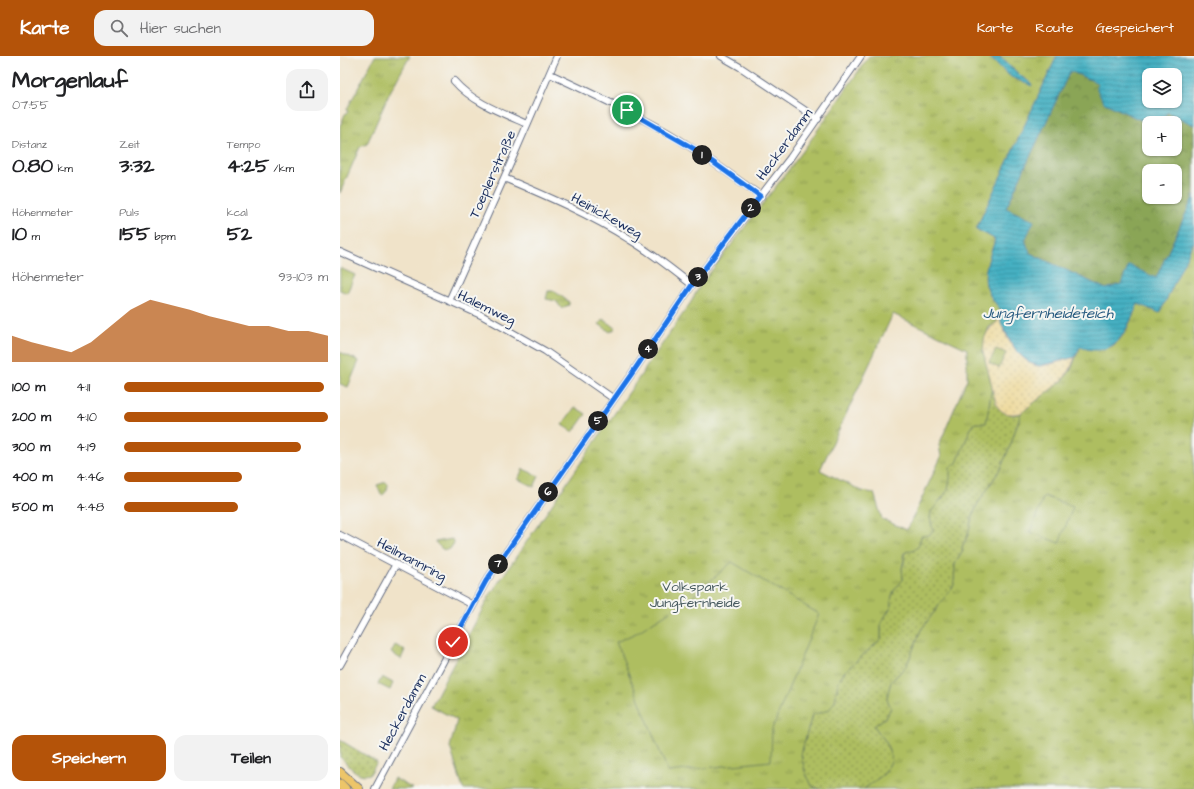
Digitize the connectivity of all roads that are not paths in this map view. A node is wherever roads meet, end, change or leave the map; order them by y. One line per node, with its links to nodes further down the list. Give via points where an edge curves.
1 (557, 56): 4 (street, Toeplerstraße)
2 (721, 56): 6 (street)
3 (861, 56): 6 (street, Heckerdamm)
4 (550, 74): 7 (street, Toeplerstraße); 9 (street, via 627,110 666,132 696,150)
5 (454, 81): 7 (street, via 471,96)
6 (818, 118): 9 (street, Heckerdamm)
7 (527, 124): 8 (street, Toeplerstraße)
8 (504, 178): 11 (street, Heinickeweg, via 565,205 629,239); 12 (street, Toeplerstraße)
9 (760, 196): 11 (street, Heckerdamm)
10 (340, 252): 12 (street, Halemweg)
11 (692, 285): 13 (street, Heckerdamm)
12 (449, 301): 13 (street, Halemweg, via 481,315 545,350)
13 (614, 399): 16 (street, Heckerdamm, via 486,581)
14 (340, 535): 15 (street, Heilmannring)
15 (396, 564): 16 (street, Heilmannring); 17 (street)
16 (473, 605): 22 (street, Heckerdamm)
17 (340, 665)
18 (340, 772): 21 (main road)
19 (340, 784): 20 (highway)
20 (345, 789)
21 (359, 789)
22 (375, 789)

